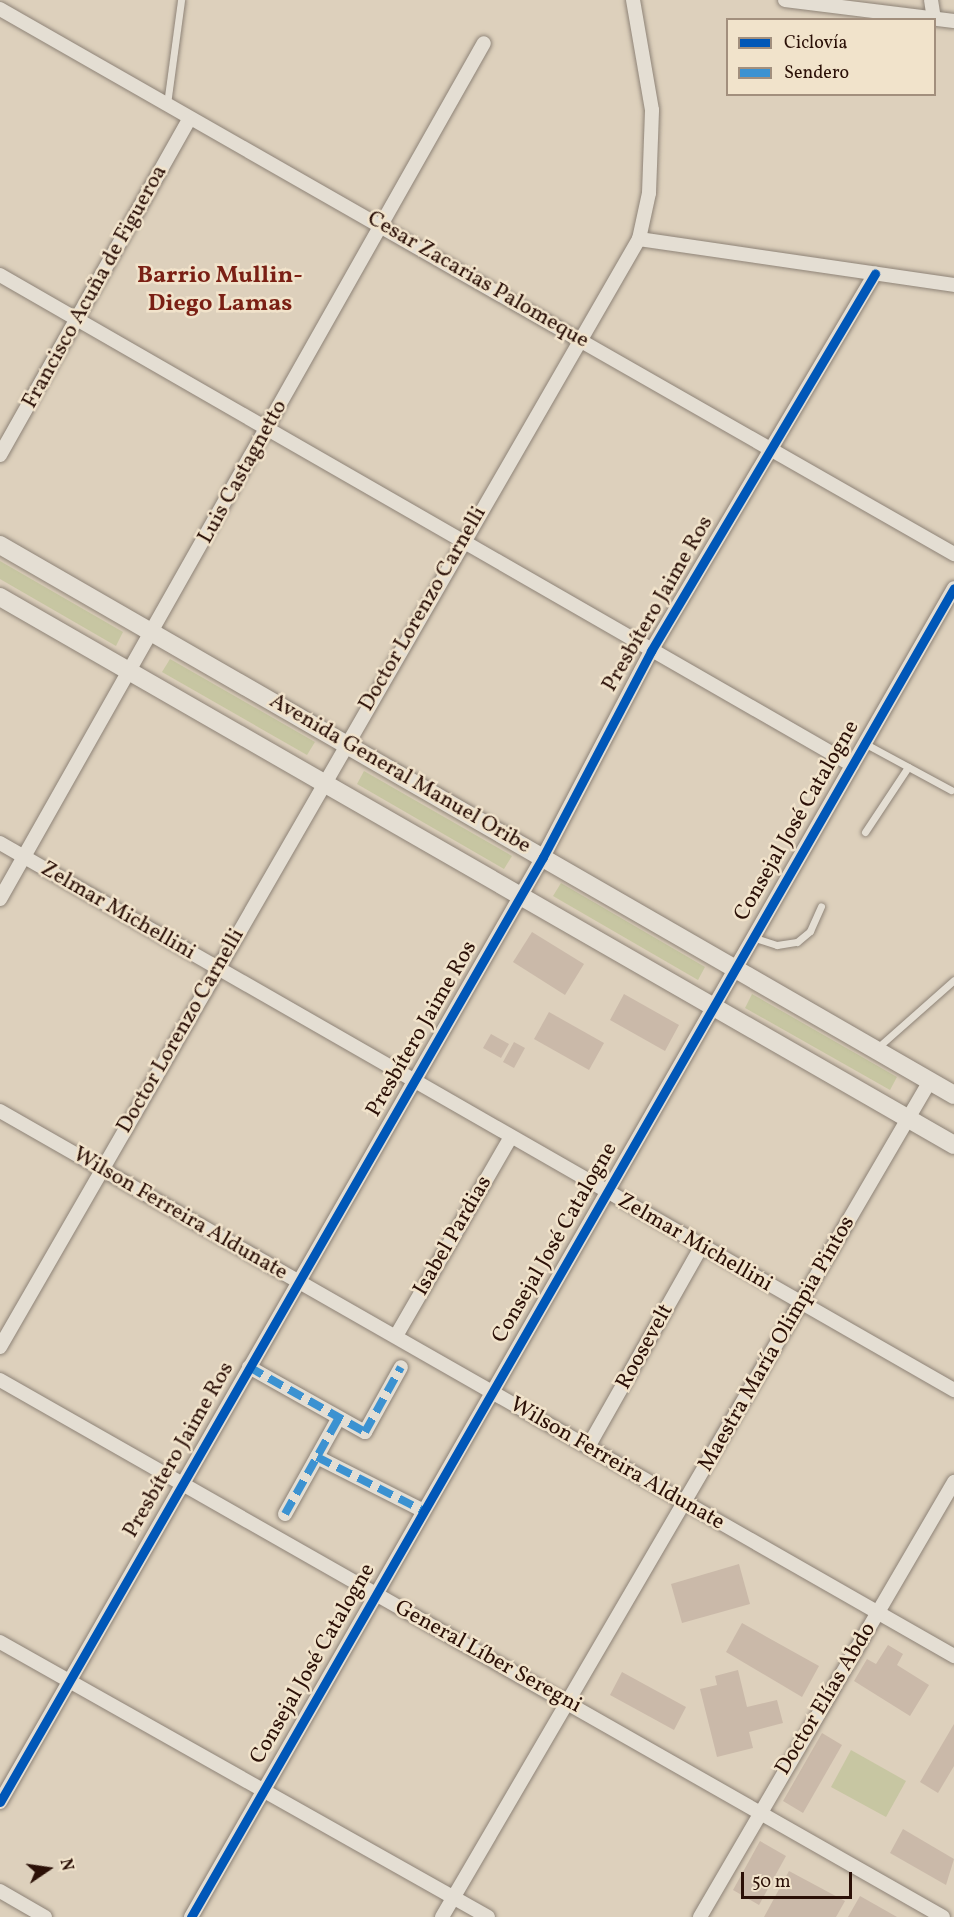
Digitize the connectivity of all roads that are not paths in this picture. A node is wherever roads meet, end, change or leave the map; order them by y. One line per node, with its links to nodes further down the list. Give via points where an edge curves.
1 (6, 0): 6 (street)
2 (181, 0): 11 (lane)
3 (633, 0): 14 (street, Doctor Lorenzo Carnelli, via 652,110 649,192)
4 (785, 0): 7 (street)
5 (931, 0): 7 (street)
6 (0, 9): 11 (street, Cesar Zacarias Palomeque)
7 (934, 18)
8 (936, 18): 9 (street)
9 (954, 21)
10 (484, 43): 13 (street, Luis Castagnetto)
11 (167, 106): 12 (street, Cesar Zacarias Palomeque)
12 (189, 119): 13 (street, Cesar Zacarias Palomeque); 18 (street, Francisco Acuña de Figueroa)
13 (383, 225): 19 (street, Cesar Zacarias Palomeque); 20 (street, Luis Castagnetto)
14 (639, 239): 15 (street); 19 (street, Doctor Lorenzo Carnelli)
15 (875, 274): 17 (street); 21 (street, Presbítero Jaime Ros)
16 (0, 275): 18 (street)
17 (954, 285)
18 (77, 319): 20 (street); 22 (street, Francisco Acuña de Figueroa)
19 (581, 338): 21 (street, Cesar Zacarias Palomeque); 23 (street, Doctor Lorenzo Carnelli)
20 (268, 428): 23 (street); 28 (street, Luis Castagnetto)
21 (772, 448): 25 (street, Cesar Zacarias Palomeque); 29 (street, Presbítero Jaime Ros)
22 (0, 455)
23 (462, 540): 29 (street); 31 (street, Doctor Lorenzo Carnelli)
24 (0, 546): 28 (main road, Avenida General Manuel Oribe)
25 (954, 554)
26 (954, 588): 32 (street, Consejal José Catalogne)
27 (0, 597): 30 (main road, Avenida General Manuel Oribe)
28 (153, 632): 30 (street, Luis Castagnetto); 31 (main road, Avenida General Manuel Oribe)
29 (651, 651): 33 (street); 40 (street, Presbítero Jaime Ros)
30 (130, 672): 35 (main road, Avenida General Manuel Oribe); 39 (street, Luis Castagnetto)
31 (345, 742): 35 (street, Doctor Lorenzo Carnelli); 40 (main road, Avenida General Manuel Oribe)
32 (864, 743): 33 (street, Consejal José Catalogne); 34 (lane)
33 (852, 765): 44 (street, Consejal José Catalogne)
34 (908, 767): 36 (lane); 37 (lane)
35 (324, 783): 41 (main road, Avenida General Manuel Oribe); 46 (street, Doctor Lorenzo Carnelli)
36 (951, 790)
37 (865, 832)
38 (0, 843): 39 (street, Zelmar Michellini)
39 (24, 857): 42 (street, Luis Castagnetto); 46 (street, Zelmar Michellini)
40 (543, 857): 41 (street, Presbítero Jaime Ros); 45 (main road, Avenida General Manuel Oribe)
41 (520, 897): 48 (main road, Avenida General Manuel Oribe); 50 (street, Presbítero Jaime Ros)
42 (0, 899)
43 (821, 906): 44 (lane, via 810,931 796,942 777,945)
44 (752, 937): 45 (street, Consejal José Catalogne)
45 (735, 966): 48 (street, Consejal José Catalogne); 49 (main road, Avenida General Manuel Oribe)
46 (217, 968): 50 (street, Zelmar Michellini); 57 (street, Doctor Lorenzo Carnelli)
47 (954, 980): 49 (lane)
48 (713, 1007): 54 (main road, Avenida General Manuel Oribe); 58 (street, Consejal José Catalogne)
49 (876, 1049): 51 (main road, Avenida General Manuel Oribe)
50 (417, 1081): 55 (street, Zelmar Michellini); 60 (street, Presbítero Jaime Ros)
51 (930, 1081): 52 (main road, Avenida General Manuel Oribe); 54 (street, Maestra María Olimpia Pintos)
52 (954, 1095)
53 (0, 1111): 57 (street, Wilson Ferreira Aldunate)
54 (908, 1118): 56 (main road, Avenida General Manuel Oribe); 61 (street, Maestra María Olimpia Pintos)
55 (511, 1137): 58 (street, Zelmar Michellini); 62 (street, Isabel Pardias)
56 (954, 1145)
57 (102, 1167): 60 (street, Wilson Ferreira Aldunate); 63 (street, Doctor Lorenzo Carnelli)
58 (608, 1192): 59 (street, Zelmar Michellini); 68 (street, Consejal José Catalogne)
59 (701, 1247): 61 (street, Zelmar Michellini); 70 (street, Roosevelt)
60 (297, 1281): 62 (street, Wilson Ferreira Aldunate); 64 (street, Presbítero Jaime Ros)
61 (801, 1303): 67 (street, Zelmar Michellini); 74 (street, Maestra María Olimpia Pintos)
62 (396, 1336): 68 (street, Wilson Ferreira Aldunate)
63 (0, 1347)
64 (249, 1367): 69 (street); 73 (street, Presbítero Jaime Ros)
65 (401, 1367): 69 (street, via 365,1432)
66 (0, 1380): 73 (street, General Líber Seregni)
67 (954, 1390)
68 (492, 1392): 70 (street, Wilson Ferreira Aldunate); 75 (street, Consejal José Catalogne)
69 (338, 1419): 71 (street)
70 (588, 1447): 74 (street, Wilson Ferreira Aldunate)
71 (316, 1457): 75 (street); 76 (street)
72 (954, 1482): 78 (street, Doctor Elías Abdo)
73 (183, 1484): 77 (street, General Líber Seregni); 81 (street, Presbítero Jaime Ros)
74 (686, 1503): 78 (street, Wilson Ferreira Aldunate); 82 (street, Maestra María Olimpia Pintos)
75 (422, 1510): 77 (street, Consejal José Catalogne)
76 (285, 1514)
77 (376, 1594): 82 (street, General Líber Seregni); 83 (street, Consejal José Catalogne)
78 (878, 1613): 80 (street, Wilson Ferreira Aldunate); 85 (street, Doctor Elías Abdo)
79 (0, 1641): 81 (street)
80 (954, 1656)
81 (69, 1681): 83 (street); 84 (street, Presbítero Jaime Ros)
82 (570, 1702): 85 (street, General Líber Seregni); 87 (street, Maestra María Olimpia Pintos)
83 (263, 1791): 87 (street); 89 (street, Consejal José Catalogne)
84 (0, 1802)
85 (758, 1811): 92 (street, Doctor Elías Abdo); 93 (street, General Líber Seregni)
86 (0, 1891): 88 (street)
87 (453, 1897): 90 (street, Maestra María Olimpia Pintos); 91 (street)
88 (45, 1917)
89 (191, 1917)
90 (442, 1917)
91 (488, 1917)
92 (700, 1917)
93 (943, 1917)

